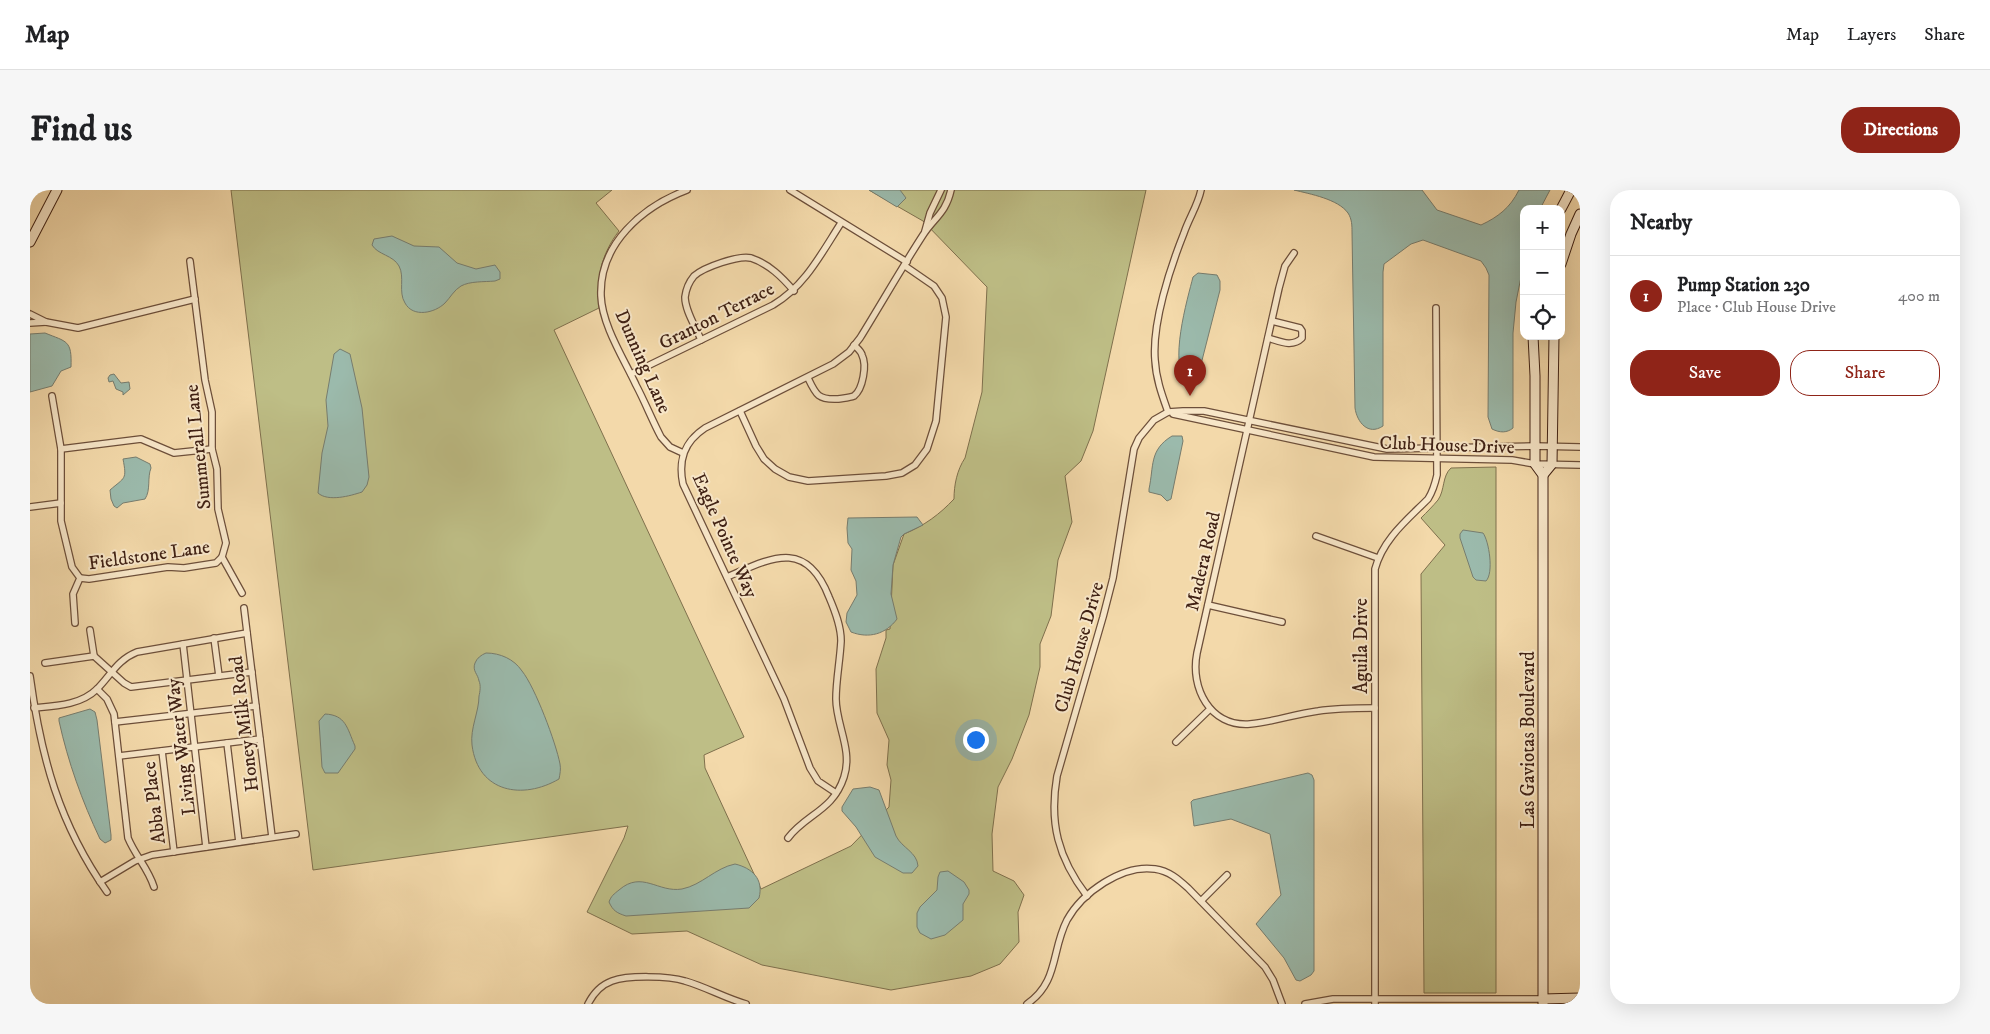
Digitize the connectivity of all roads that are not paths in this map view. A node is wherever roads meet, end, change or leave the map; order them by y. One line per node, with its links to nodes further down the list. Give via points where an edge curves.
1 (57, 190): 12 (street)
2 (687, 190): 29 (street, Dunning Lane, via 664,200 636,220 620,237 606,263 602,305)
3 (790, 190): 10 (street)
4 (941, 190): 11 (street, Eagle Pointe Way)
5 (951, 190): 11 (street, Eagle Pointe Way, via 940,216)
6 (1202, 190): 33 (street, via 1177,251 1158,322 1155,359)
7 (1572, 190): 8 (street)
8 (1563, 205)
9 (1580, 214): 13 (street)
10 (841, 223): 16 (street); 17 (street, Granton Terrace)
11 (924, 233): 16 (street, Eagle Pointe Way)
12 (30, 242)
13 (1565, 252)
14 (1294, 254): 21 (street, Madera Road, via 1284,269)
15 (190, 262): 18 (street, Summerall Lane)
16 (906, 264): 28 (street, Eagle Pointe Way); 32 (street, via 934,286 942,298 946,317 936,421 927,449 915,465 902,473 886,476 814,481 789,477 764,458)
17 (794, 291): 25 (street, Granton Terrace); 25 (street, via 775,272 748,258 736,258 700,272 688,285 685,299)
18 (194, 299): 22 (street, via 78,328); 39 (street, Summerall Lane, via 212,412)
19 (1436, 308): 40 (street, Aguila Drive)
20 (30, 314): 22 (street)
21 (1272, 321): 24 (street, Madera Road); 24 (street, via 1300,328 1302,338 1289,344)
22 (46, 322): 23 (street)
23 (30, 323)
24 (1268, 338): 34 (street, Madera Road)
25 (701, 340): 29 (street, Granton Terrace)
26 (1533, 340): 36 (street)
27 (1554, 340): 37 (street)
28 (854, 346): 30 (street, Eagle Pointe Way, via 838,361); 30 (street, via 863,358 862,385 854,396 820,397)
29 (631, 374): 42 (street, Dunning Lane, via 661,437 670,447)
30 (808, 378): 32 (street, Eagle Pointe Way)
31 (52, 396): 41 (street)
32 (740, 411): 42 (street, Eagle Pointe Way, via 698,432)
33 (1168, 412): 34 (street, Club House Drive, via 1204,410); 35 (street, Club House Drive); 96 (street, Club House Drive, via 1154,420 1134,449 1103,617 1054,794 1053,812 1060,848)
34 (1249, 421): 35 (street, Madera Road); 40 (street, Club House Drive, via 1387,449)
35 (1246, 431): 43 (street, Club House Drive, via 1374,457); 56 (street, Madera Road)
36 (1535, 446): 37 (street, Club House Drive); 40 (street, Club House Drive); 44 (street)
37 (1553, 446): 38 (street, Club House Drive); 45 (street)
38 (1580, 447)
39 (212, 449): 41 (street, via 174,453 141,439); 51 (street, Summerall Lane, via 218,469 218,509 226,539)
40 (1436, 449): 43 (street, Aguila Drive)
41 (61, 450): 48 (street)
42 (683, 453): 54 (street, Eagle Pointe Way, via 683,484)
43 (1436, 459): 44 (street, Club House Drive, via 1512,460); 52 (street, Aguila Drive, via 1433,492 1385,544)
44 (1535, 464): 45 (street, Club House Drive); 47 (street)
45 (1552, 464): 46 (street, Club House Drive); 47 (street)
46 (1580, 465)
47 (1543, 475): 99 (street, Las Gaviotas Boulevard)
48 (60, 504): 49 (street); 53 (street, via 72,567)
49 (30, 508)
50 (1316, 536): 52 (street)
51 (222, 557): 53 (street, Fieldstone Lane, via 216,563); 55 (street)
52 (1378, 558): 75 (street, Aguila Drive, via 1375,569)
53 (80, 578): 59 (street, via 74,594)
54 (727, 578): 84 (street, Eagle Pointe Way, via 784,699 810,768 818,781); 84 (street, via 768,559 784,558 806,564 825,585 838,620 841,640 836,700 847,754 844,776)
55 (242, 593)
56 (1208, 605): 58 (street); 74 (street, Madera Road, via 1195,669 1197,687)
57 (244, 608): 61 (street, Honey Milk Road)
58 (1282, 622)
59 (74, 623)
60 (90, 630): 64 (street)
61 (247, 633): 62 (street); 67 (street, Honey Milk Road)
62 (214, 638): 63 (street); 69 (street)
63 (182, 644): 66 (street, via 130,655); 70 (street, Living Water Way)
64 (94, 656): 65 (street); 66 (street)
65 (45, 663)
66 (112, 671): 70 (street, via 131,687); 71 (street)
67 (252, 672): 69 (street); 72 (street, Honey Milk Road)
68 (30, 676): 73 (street)
69 (219, 676): 70 (street)
70 (187, 681): 76 (street, Living Water Way)
71 (97, 689): 73 (street, via 83,699); 77 (street, via 110,704)
72 (256, 706): 76 (street); 78 (street, Honey Milk Road)
73 (34, 708): 93 (street, via 43,754 59,802 78,845)
74 (1210, 708): 75 (street, Madera Road, via 1222,718 1250,724 1318,711); 79 (street)
75 (1375, 708): 100 (street, Aguila Drive)
76 (191, 713): 77 (street); 81 (street, Living Water Way)
77 (115, 722): 83 (street)
78 (260, 739): 80 (street); 86 (street, Honey Milk Road)
79 (1176, 742)
80 (227, 743): 81 (street); 88 (street)
81 (195, 747): 82 (street); 89 (street, Living Water Way)
82 (162, 750): 83 (street); 90 (street, Abba Place)
83 (118, 756): 91 (street, via 127,832)
84 (836, 793): 87 (street, via 828,804)
85 (296, 834): 86 (street)
86 (272, 837): 88 (street)
87 (788, 838)
88 (239, 842): 89 (street)
89 (206, 847): 90 (street)
90 (174, 852): 91 (street)
91 (139, 859): 93 (street); 94 (street, via 149,872)
92 (1227, 875): 97 (street)
93 (100, 882): 95 (street)
94 (154, 887)
95 (107, 892)
96 (1088, 896): 97 (street, via 1120,875 1143,868 1168,873 1179,879); 104 (street, via 1062,930 1045,987)
97 (1201, 901): 105 (street, via 1265,968)
98 (1580, 998): 99 (street)
99 (1543, 1001): 100 (street)
100 (1375, 1002): 106 (street, via 1333,999)
101 (737, 1003): 102 (street, via 669,977 612,981 600,987); 103 (street)
102 (588, 1004)
103 (746, 1004)
104 (1027, 1004)
105 (1282, 1004)
106 (1305, 1004)

